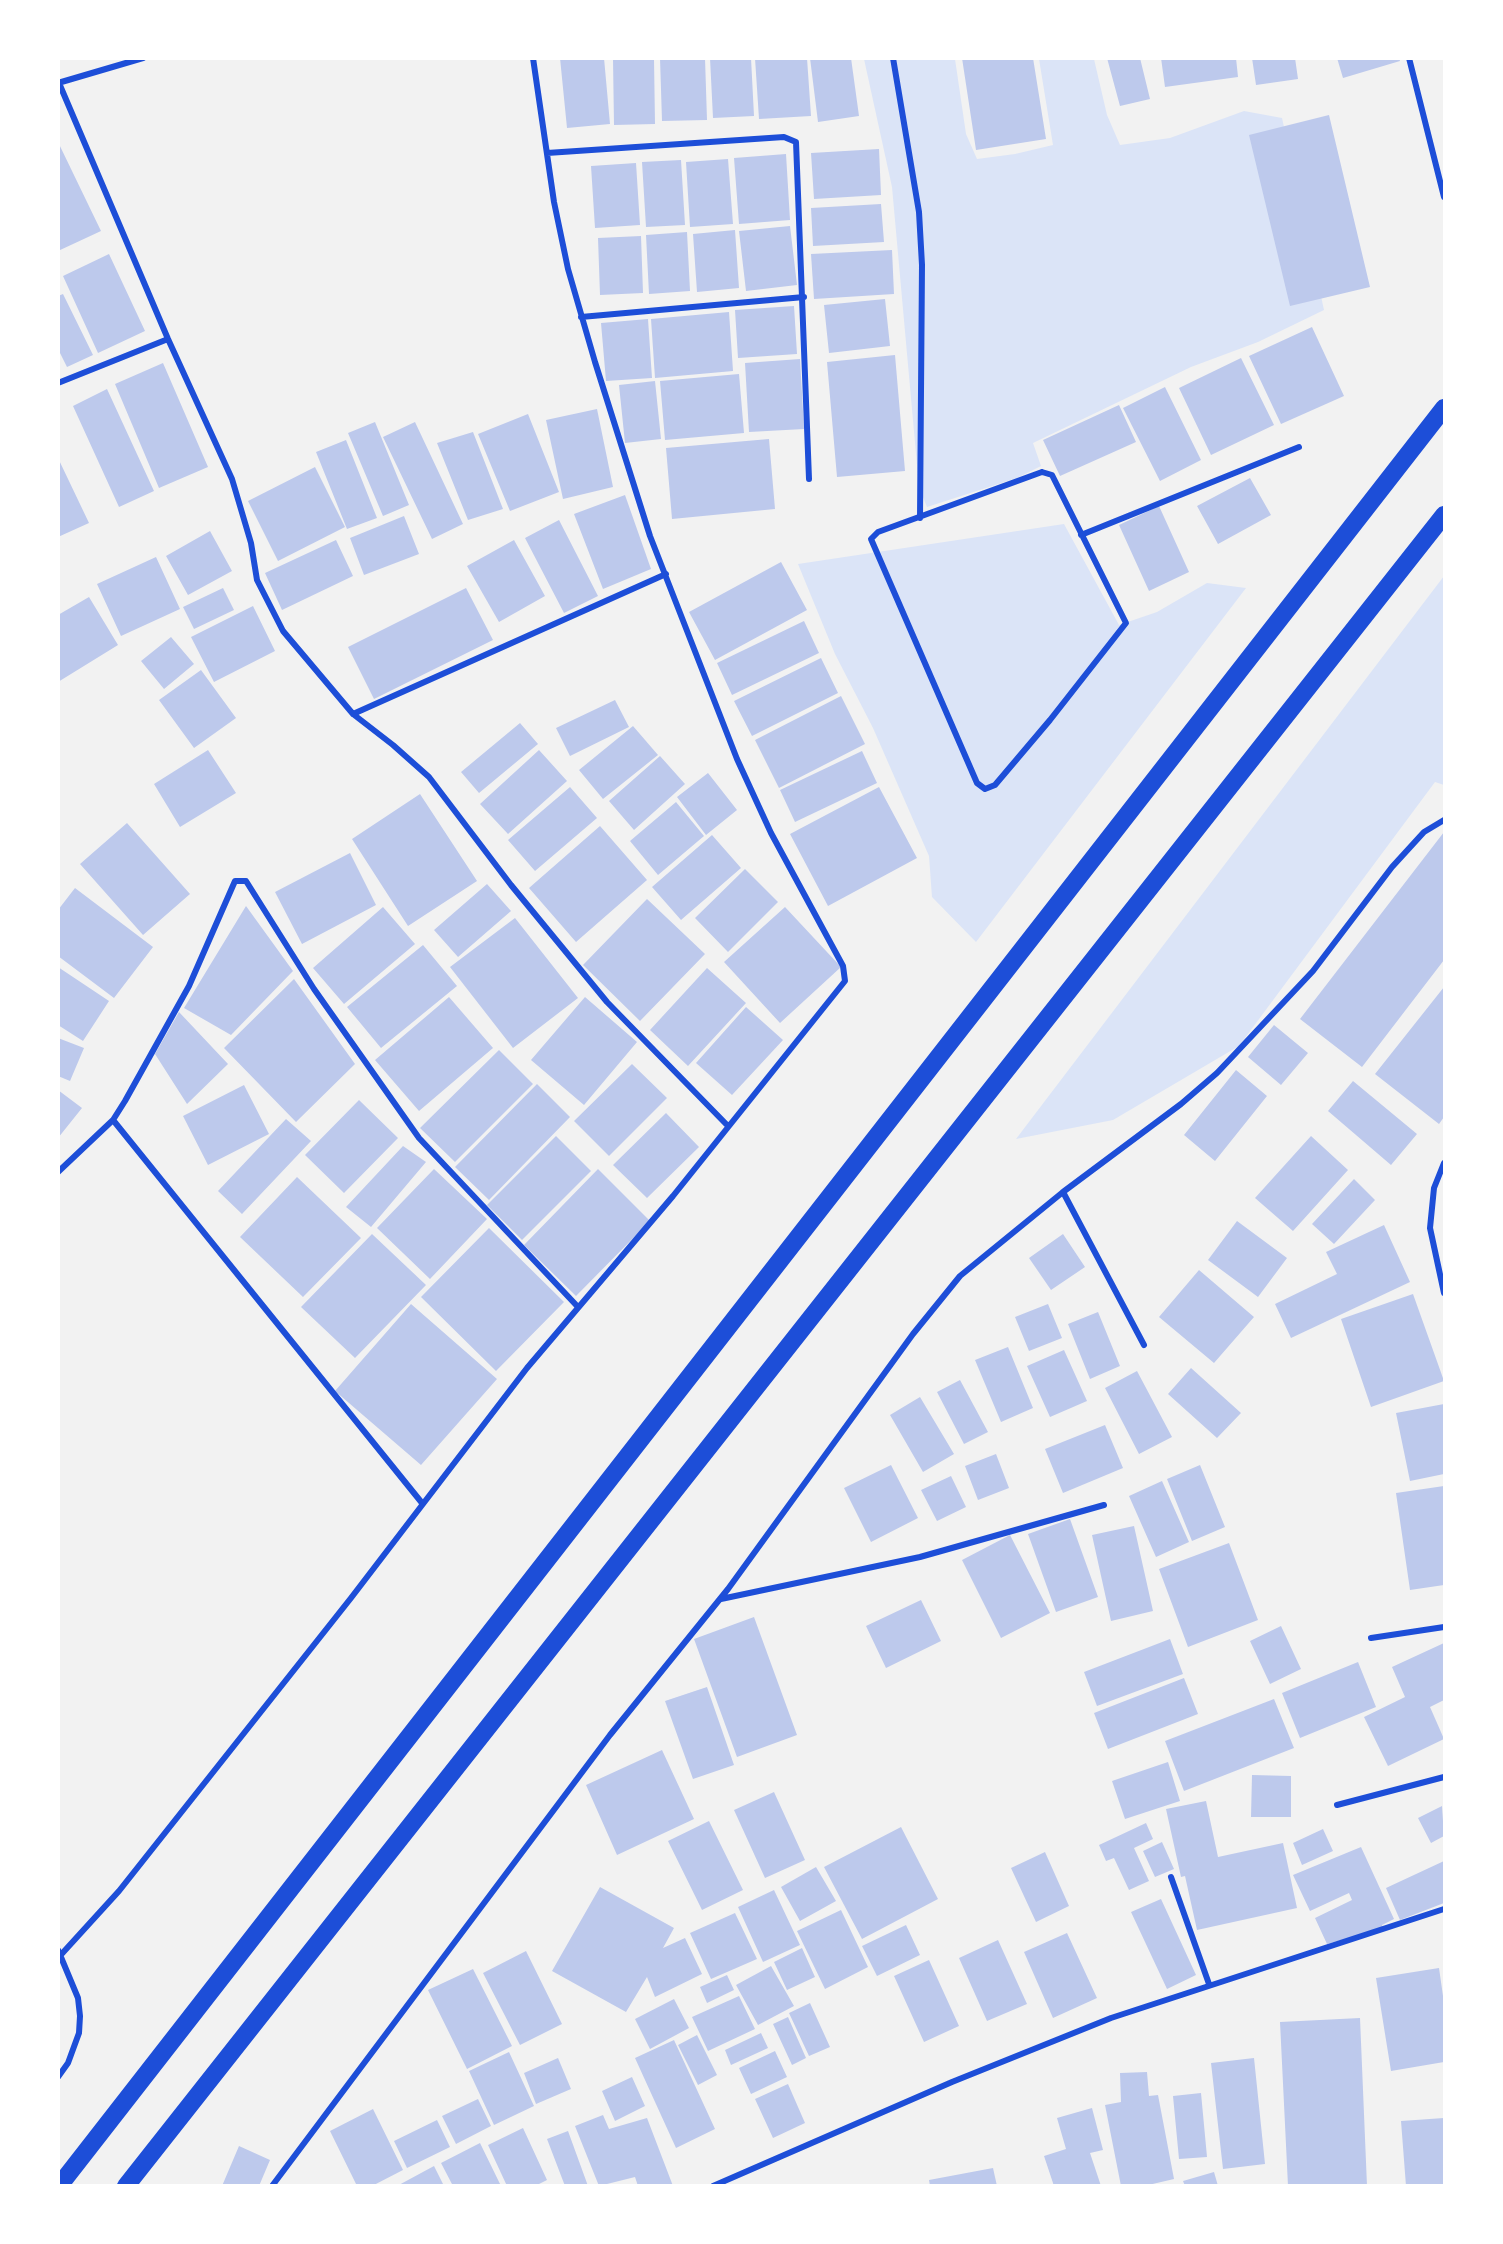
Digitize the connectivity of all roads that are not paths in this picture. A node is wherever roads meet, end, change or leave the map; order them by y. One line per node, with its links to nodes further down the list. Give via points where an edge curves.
1 (143, 58): 5 (street)
2 (533, 58): 6 (street)
3 (893, 58): 16 (street, via 919,212)
4 (1409, 58): 7 (street)
5 (59, 83): 10 (street)
6 (547, 153): 8 (street, via 790,137 798,149); 9 (street, via 556,213)
7 (1444, 197)
8 (804, 297): 9 (street); 14 (street)
9 (581, 317): 18 (street, via 650,536)
10 (168, 339): 11 (street); 19 (street, via 232,478 252,543 261,591 283,631)
11 (58, 383)
12 (1444, 408): 41 (highway)
13 (1299, 447): 17 (street)
14 (810, 479)
15 (1444, 515): 42 (highway)
16 (920, 518): 17 (street, via 1045,472 1052,476); 17 (street, via 878,532 871,539 976,783 985,789 1009,769 1124,627 1125,619)
17 (1082, 535)
18 (666, 574): 19 (street); 22 (street, via 771,833 843,966 843,987)
19 (353, 714): 22 (street, via 429,777 607,1002)
20 (1444, 820): 25 (street, via 1424,832 1392,867 1313,971 1217,1073)
21 (113, 1120): 24 (street); 27 (street, via 189,986 231,889 240,880 249,884 321,999 419,1138); 29 (street)
22 (728, 1126): 27 (street)
23 (1444, 1163): 26 (street, via 1434,1188 1430,1228)
24 (58, 1172)
25 (1063, 1192): 28 (street); 31 (street, via 960,1276 913,1334)
26 (1444, 1293)
27 (578, 1307): 29 (street)
28 (1144, 1345)
29 (422, 1503): 38 (street, via 119,1891)
30 (1104, 1505): 31 (street, via 920,1557)
31 (720, 1599): 43 (street, via 610,1735)
32 (1444, 1627): 33 (street)
33 (1371, 1638)
34 (1444, 1777): 35 (street)
35 (1337, 1805)
36 (1171, 1877): 39 (street)
37 (1444, 1909): 39 (street)
38 (60, 1954): 40 (street, via 78,1998 80,2016 79,2033)
39 (1209, 1984): 44 (street, via 1111,2018 952,2082)
40 (58, 2077)
41 (59, 2186)
42 (126, 2186)
43 (272, 2186)
44 (713, 2186)

